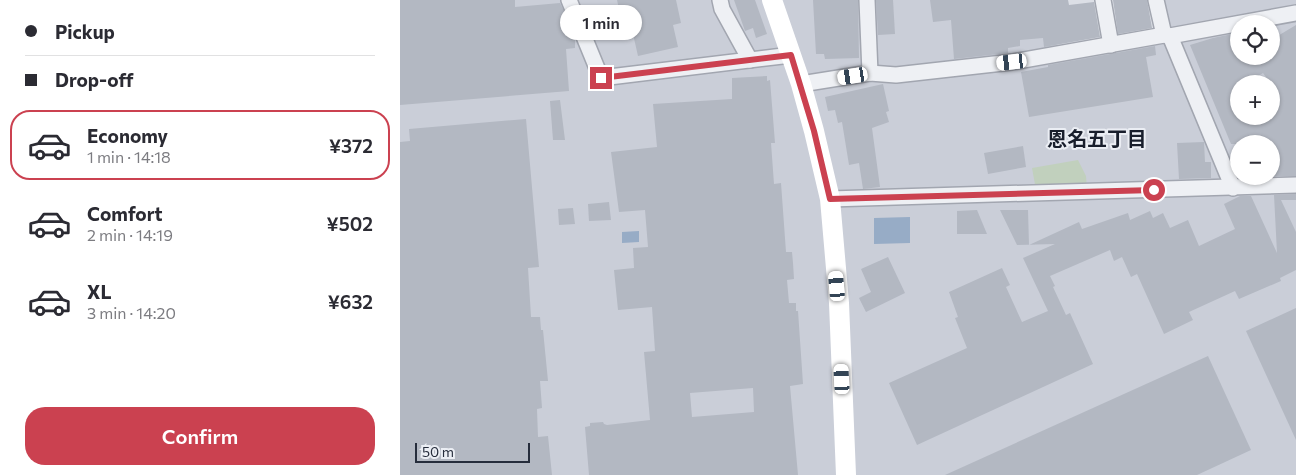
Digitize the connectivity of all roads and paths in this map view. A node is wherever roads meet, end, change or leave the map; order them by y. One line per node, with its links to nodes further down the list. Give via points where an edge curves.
1 (569, 0): 11 (street, via 601,78)
2 (720, 0): 11 (street)
3 (772, 0): 10 (street)
4 (867, 0): 12 (street)
5 (1103, 0): 9 (street)
6 (1156, 0): 8 (street)
7 (1296, 13): 8 (street)
8 (1167, 36): 9 (street); 15 (street)
9 (1111, 45): 12 (street, via 1002,63 896,75)
10 (791, 55): 11 (street); 13 (street)
11 (750, 60)
12 (870, 73): 13 (street)
13 (801, 84): 16 (street)
14 (1296, 185): 15 (street)
15 (1233, 188): 16 (street)
16 (830, 199): 17 (street, via 839,303)
17 (846, 475)

